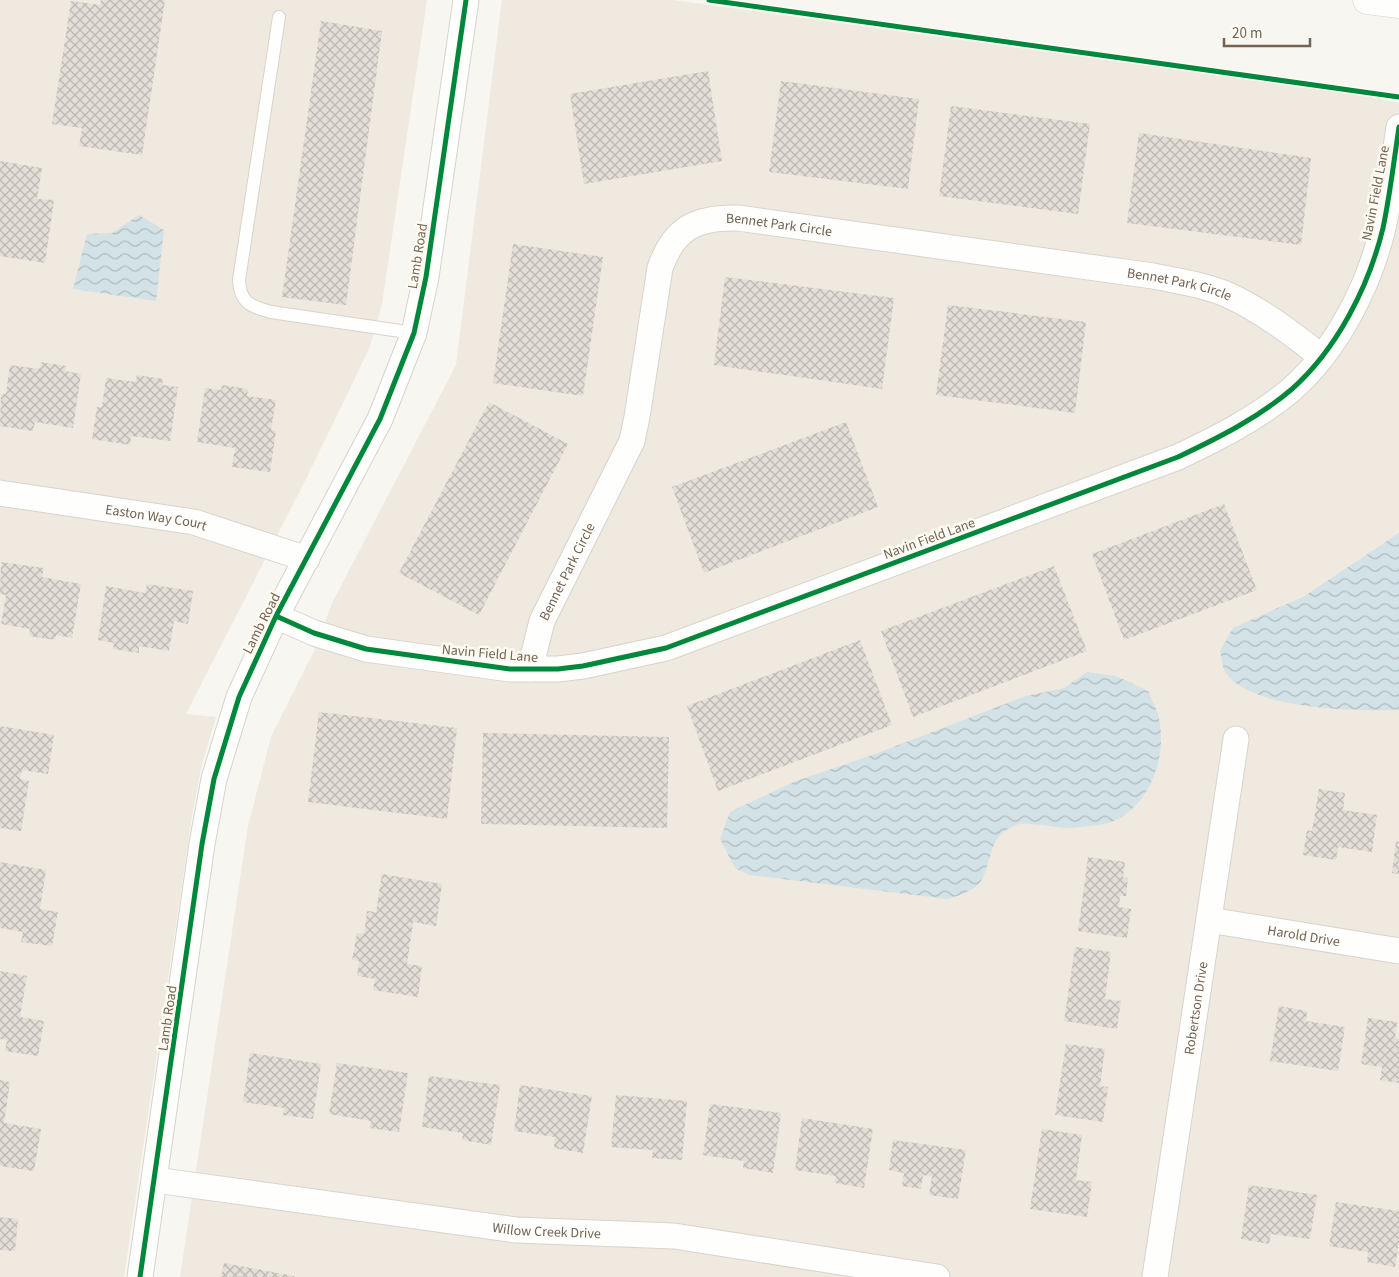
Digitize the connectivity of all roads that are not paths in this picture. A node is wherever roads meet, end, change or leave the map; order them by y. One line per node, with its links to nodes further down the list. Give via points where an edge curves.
1 (466, 0): 4 (street, Lamb Road, via 426,276)
2 (279, 17): 4 (lane, via 239,280 240,293 255,308 271,312)
3 (1399, 127): 5 (street, Navin Field Lane, via 1383,228 1374,256 1348,315)
4 (414, 333): 7 (street, Lamb Road, via 380,419)
5 (1322, 357): 9 (street, Navin Field Lane, via 1291,390 1266,409 1178,457 666,648 590,665); 9 (street, Bennet Park Circle, via 1260,311 1226,294 1190,283 738,218 701,221 674,238 664,254 632,441 542,621)
6 (0, 493): 7 (street, Easton Way Court, via 194,522)
7 (307, 559): 8 (street, Lamb Road)
8 (276, 616): 9 (street, Navin Field Lane, via 314,633 366,649 510,669); 13 (street, Lamb Road, via 239,697 214,779)
9 (530, 668)
10 (1236, 739): 11 (street, Robertson Drive)
11 (1209, 920): 12 (street, Harold Drive); 16 (street, Robertson Drive)
12 (1399, 951)
13 (155, 1180): 14 (street, Lamb Road); 15 (street, Willow Creek Drive, via 523,1231 674,1236)
14 (140, 1277)
15 (937, 1277)
16 (1155, 1277)

